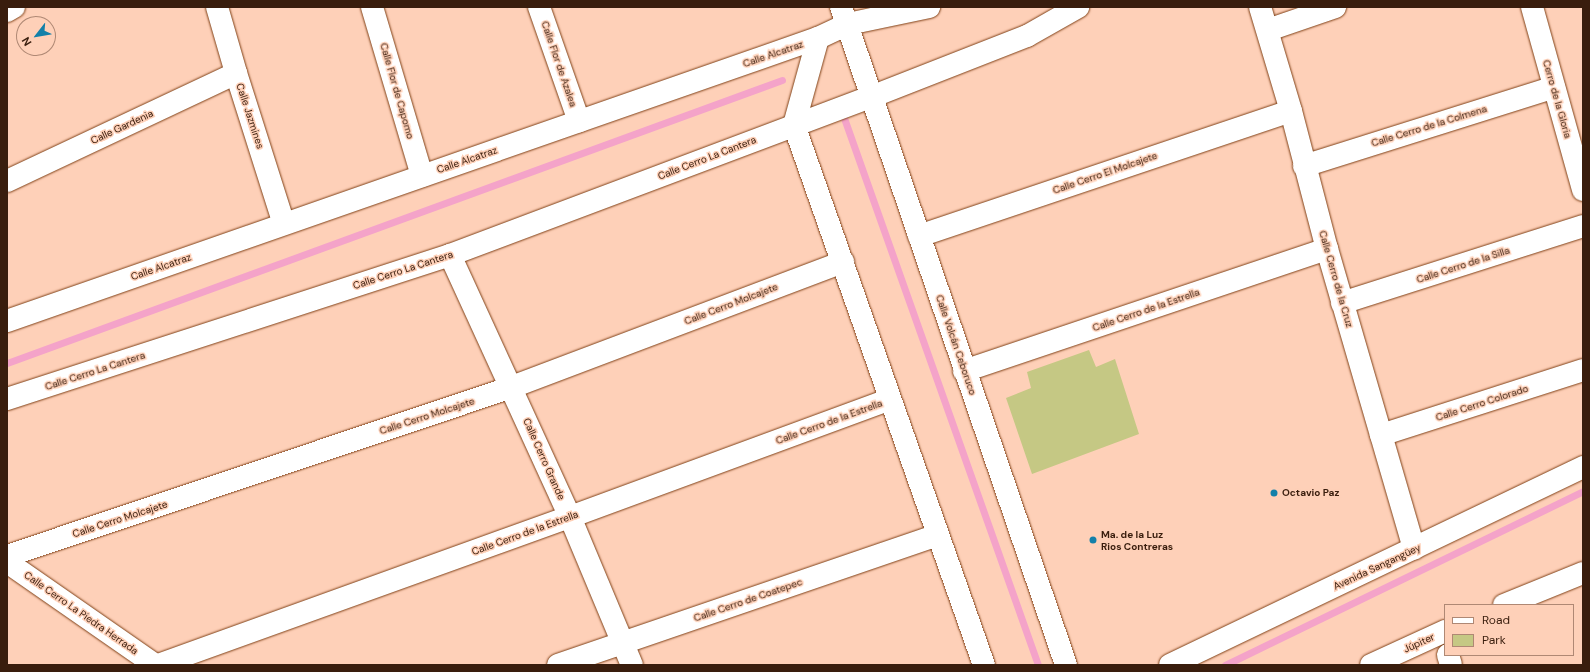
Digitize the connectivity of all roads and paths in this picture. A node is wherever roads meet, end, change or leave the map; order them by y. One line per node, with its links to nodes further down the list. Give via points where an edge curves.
1 (14, 7): 10 (street)
2 (218, 7): 14 (street, Calle Jazmines)
3 (372, 7): 21 (street, Calle Flor de Capomo)
4 (539, 7): 18 (street, Calle Flor de Azalea)
5 (928, 7): 11 (street, Calle Alcatraz)
6 (1078, 7): 16 (street, via 1027,36)
7 (1260, 7): 12 (street, Calle Cerro de la Cruz)
8 (1335, 7): 12 (street)
9 (1532, 7): 15 (street, Cerro de la Gloria)
10 (7, 11)
11 (844, 16): 13 (street, Calle Alcatraz); 16 (street, Calle Volcán Ceboruco)
12 (1268, 30): 17 (street, Calle Cerro de la Cruz)
13 (818, 38): 18 (street, Calle Alcatraz); 19 (street)
14 (236, 73): 22 (street, Calle Gardenia); 24 (street, Calle Jazmines)
15 (1554, 87): 20 (street, Calle Cerro de la Colmena); 23 (street, Cerro de la Gloria)
16 (871, 97): 19 (street, Calle Cerro La Cantera); 26 (street, Calle Volcán Ceboruco)
17 (1291, 111): 20 (street, Calle Cerro de la Cruz); 26 (street, Calle Cerro El Molcajete)
18 (579, 122): 21 (street, Calle Alcatraz)
19 (794, 125): 28 (street, Calle Cerro La Cantera); 29 (street)
20 (1304, 166): 27 (street, Calle Cerro de la Cruz)
21 (422, 176): 24 (street, Calle Alcatraz)
22 (7, 181)
23 (1583, 190)
24 (284, 224): 31 (street, Calle Alcatraz)
25 (1583, 226): 30 (street, Calle Cerro de la Silla)
26 (919, 236): 33 (street, Calle Volcán Ceboruco)
27 (1327, 249): 30 (street, Calle Cerro de la Cruz); 33 (street, Calle Cerro de la Estrella)
28 (450, 255): 34 (street, Calle Cerro Grande); 36 (street, Calle Cerro La Cantera)
29 (843, 262): 34 (street, Calle Cerro Molcajete); 35 (street)
30 (1342, 303): 37 (street, Calle Cerro de la Cruz)
31 (7, 321)
32 (1583, 370): 37 (street, Calle Cerro Colorado)
33 (964, 371): 52 (street, Calle Volcán Ceboruco)
34 (512, 388): 39 (street, Calle Cerro Grande); 42 (street, Calle Cerro Molcajete)
35 (890, 399): 39 (street, Calle Cerro de la Estrella); 40 (street)
36 (7, 400)
37 (1381, 435): 41 (street, Calle Cerro de la Cruz)
38 (1583, 467): 41 (street, Avenida Sangangüey)
39 (570, 517): 47 (street, Calle Cerro Grande); 49 (street, Calle Cerro de la Estrella)
40 (937, 535): 47 (street, Calle Cerro de Coatepec); 48 (street)
41 (1414, 549): 53 (street, Avenida Sangangüey)
42 (7, 556)
43 (7, 562): 49 (street, Calle Cerro La Piedra Herrada)
44 (1578, 574): 45 (street)
45 (1506, 604)
46 (1443, 637): 54 (street, Júpiter)
47 (622, 643): 50 (street, Calle Cerro de Coatepec); 51 (street, Calle Cerro Grande)
48 (980, 664)
49 (157, 665)
50 (558, 665)
51 (632, 665)
52 (1066, 665)
53 (1170, 665)
54 (1371, 665)

